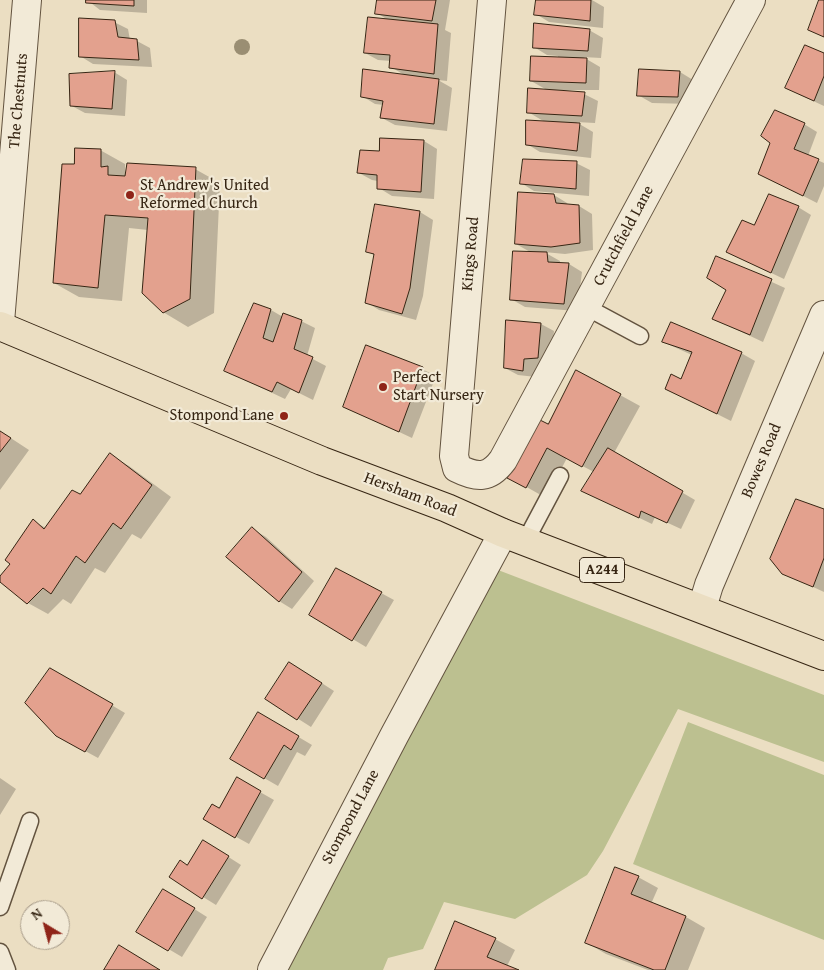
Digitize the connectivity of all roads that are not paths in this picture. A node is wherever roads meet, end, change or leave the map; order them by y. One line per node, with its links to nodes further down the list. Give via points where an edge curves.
1 (27, 0): 6 (street, The Chestnuts)
2 (492, 0): 9 (street, Kings Road, via 454,456 457,468 466,472 488,475)
3 (751, 0): 4 (street, Crutchfield Lane)
4 (586, 307): 8 (lane); 9 (street, Crutchfield Lane)
5 (824, 315): 12 (street, Bowes Road)
6 (0, 322)
7 (0, 326): 11 (main road, Hersham Road / A244, via 322,461)
8 (640, 336)
9 (495, 471)
10 (560, 476): 11 (lane)
11 (514, 537): 12 (main road, Hersham Road / A244); 18 (street, Stompond Lane, via 394,736)
12 (702, 608): 13 (main road, Hersham Road / A244)
13 (824, 656)
14 (30, 821): 15 (lane)
15 (0, 907)
16 (0, 952): 17 (lane)
17 (7, 970)
18 (272, 970)

